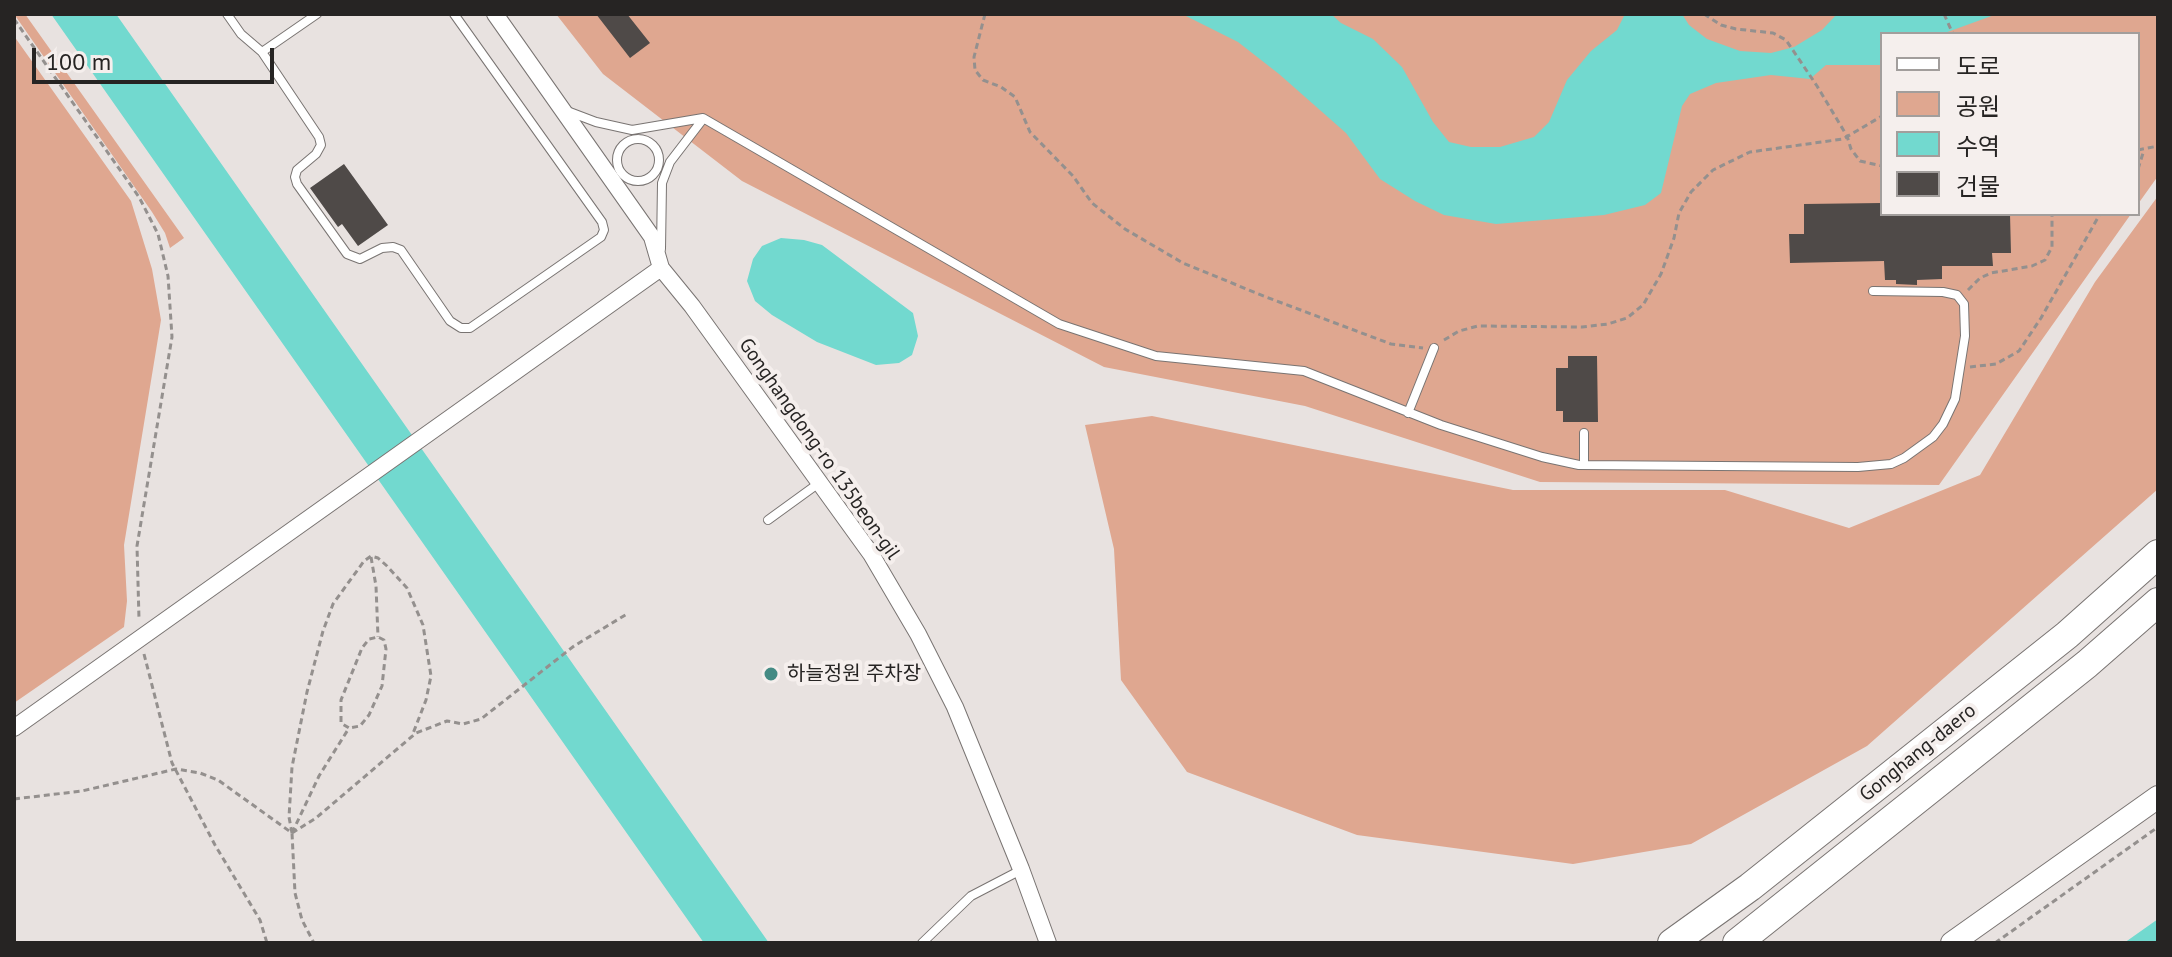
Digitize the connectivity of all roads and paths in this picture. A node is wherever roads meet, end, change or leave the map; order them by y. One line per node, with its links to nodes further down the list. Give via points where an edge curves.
1 (227, 14): 8 (lane)
2 (317, 14): 8 (lane)
3 (454, 14): 8 (lane, via 604,230 470,328 450,321 401,250 382,248 360,259 347,254 295,177 316,154 319,137)
4 (495, 14): 9 (street, Gonghangdong-ro 135beon-gil)
5 (985, 14): 24 (path, via 975,70 1015,97 1030,132 1092,203 1125,229 1183,263 1266,297 1391,344)
6 (1704, 14): 13 (path, via 1721,25 1786,40)
7 (14, 19): 36 (path, via 139,197 158,234 168,276 172,337 137,546)
8 (262, 52)
9 (562, 109): 12 (lane); 18 (street, Gonghangdong-ro 135beon-gil)
10 (1880, 117): 13 (path)
11 (703, 118): 12 (lane); 17 (lane); 26 (lane, via 1059,324 1156,356 1304,371)
12 (632, 135): 17 (lane, via 657,149); 18 (lane, via 617,153)
13 (1847, 136): 16 (path, via 1860,161); 24 (path, via 1750,152 1713,170 1691,192 1679,213 1661,274 1643,305 1627,318 1582,327 1478,326 1459,331)
14 (2158, 146): 15 (path)
15 (2141, 150)
16 (1880, 166)
17 (661, 172): 18 (lane, via 640,181); 21 (lane)
18 (616, 176): 21 (street, Gonghangdong-ro 135beon-gil, via 652,237)
19 (2052, 216): 23 (path, via 2052,247 2045,260 1980,278)
20 (2099, 216): 25 (path, via 2019,351 1996,364)
21 (661, 268): 29 (street, Gonghangdong-ro 135beon-gil); 36 (street)
22 (1873, 291): 23 (lane, via 1943,292)
23 (1960, 300): 25 (lane, via 1965,317)
24 (1434, 348): 26 (lane)
25 (1962, 368): 28 (lane, via 1943,424 1920,448 1891,464)
26 (1408, 413): 28 (lane, via 1542,457)
27 (1584, 433): 28 (lane)
28 (1584, 465)
29 (820, 482): 30 (lane); 45 (street, Gonghangdong-ro 135beon-gil, via 918,634 955,707)
30 (768, 520)
31 (2158, 554): 46 (highway, Gonghang-daero, via 2067,635)
32 (371, 556): 35 (path); 39 (path, via 407,588 423,625 431,676); 44 (path, via 333,604 323,631 292,767)
33 (2158, 602): 53 (highway, Gonghang-daero)
34 (627, 614): 39 (path, via 574,646 481,719 434,724)
35 (378, 637): 38 (path, via 362,648 341,700 341,723); 38 (path, via 386,649 382,686 369,715 360,726)
36 (140, 639): 37 (street); 40 (path)
37 (14, 728)
38 (349, 728): 44 (path)
39 (412, 736): 44 (path)
40 (176, 769): 42 (path, via 82,791); 44 (path, via 218,780); 47 (path, via 260,920)
41 (2158, 797): 54 (main road)
42 (14, 799)
43 (2158, 827): 55 (path)
44 (292, 833): 48 (path, via 295,893)
45 (1021, 869): 49 (lane, via 971,896); 50 (street, Gonghangdong-ro 135beon-gil)
46 (1750, 887): 51 (highway); 52 (highway, Gonghang-daero)
47 (267, 943)
48 (314, 943)
49 (922, 943)
50 (1048, 943)
51 (1654, 943)
52 (1672, 943)
53 (1737, 943)
54 (1952, 943)
55 (1995, 943)

